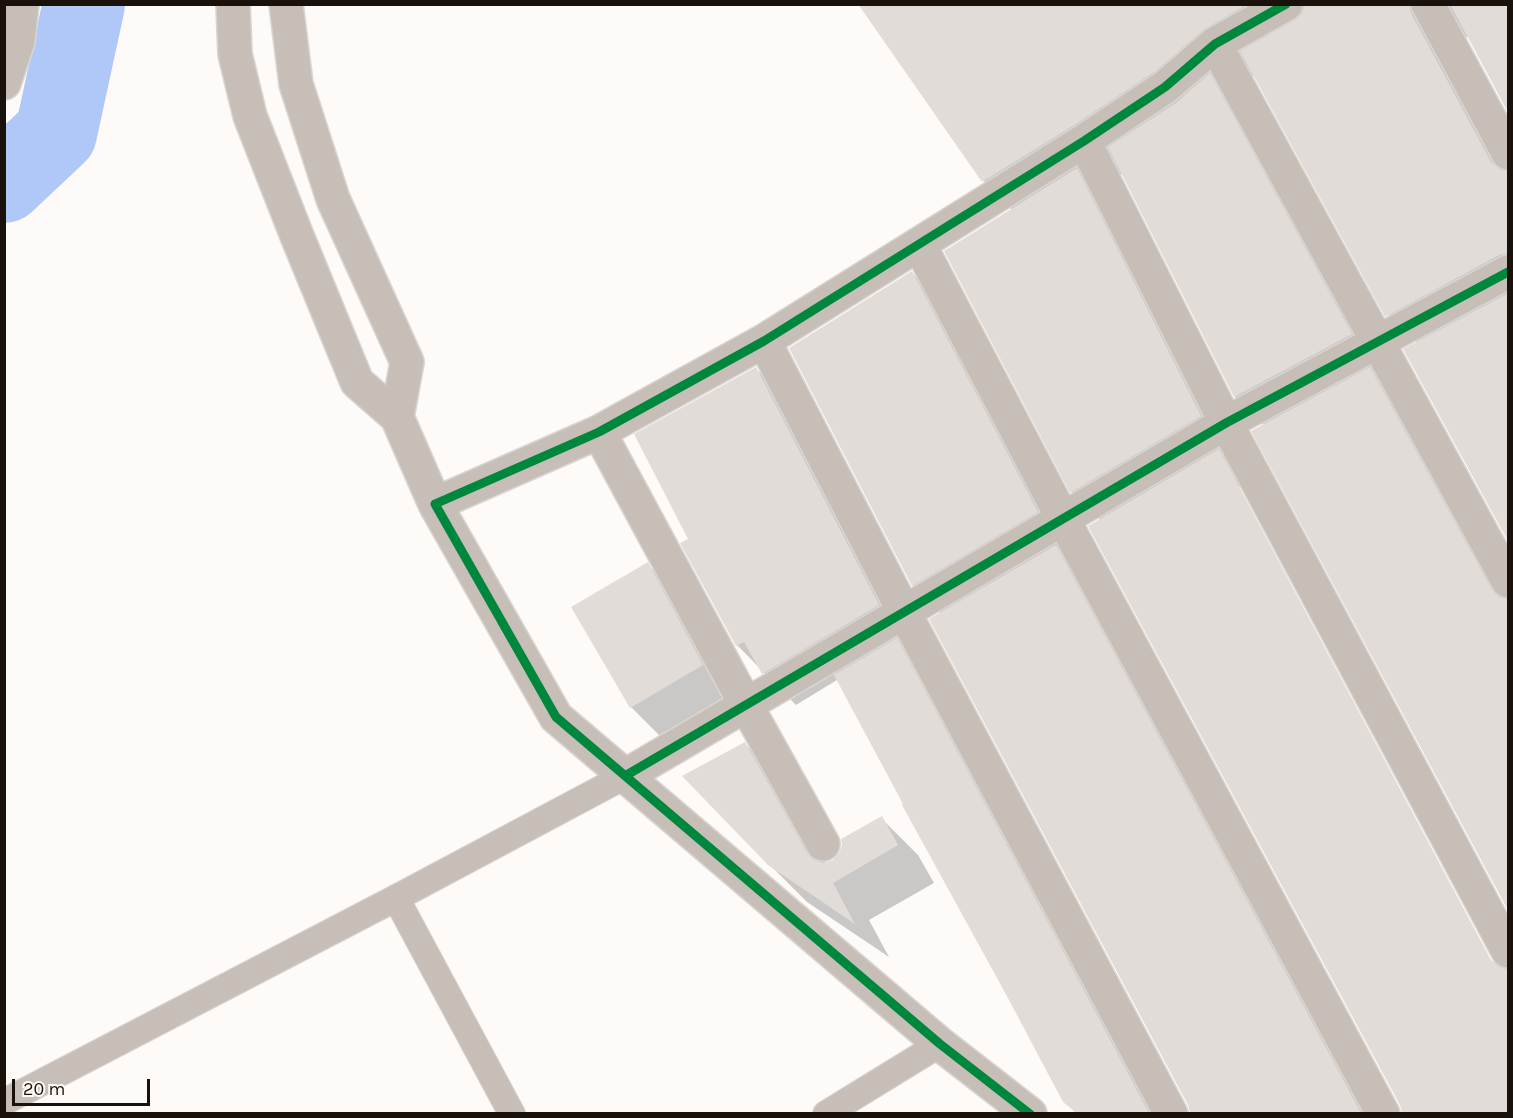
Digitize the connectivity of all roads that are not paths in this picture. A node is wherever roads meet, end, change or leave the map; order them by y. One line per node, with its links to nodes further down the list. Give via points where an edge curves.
1 (22, 4): 7 (street, via 18,41)
2 (233, 4): 14 (street, via 235,54 250,116 297,236 357,382)
3 (286, 4): 14 (street, via 296,84 333,199 407,362)
4 (1286, 4): 6 (street)
5 (1428, 4): 9 (street)
6 (1215, 44): 8 (street, via 1165,87); 13 (street)
7 (4, 83)
8 (1084, 141): 10 (street); 15 (street)
9 (1509, 153)
10 (919, 244): 12 (street); 18 (street)
11 (1509, 272): 13 (street)
12 (764, 341): 16 (street); 20 (street)
13 (1378, 341): 15 (street); 19 (street)
14 (397, 417): 17 (street)
15 (1226, 423): 18 (street); 25 (street)
16 (599, 432): 17 (street); 21 (street)
17 (435, 504): 22 (street, via 556,717)
18 (1063, 519): 20 (street); 32 (street)
19 (1509, 580)
20 (904, 612): 21 (street); 31 (street)
21 (746, 705): 22 (street); 23 (street)
22 (625, 776): 24 (lane); 26 (street)
23 (824, 844)
24 (396, 898): 27 (lane); 28 (lane)
25 (1509, 951)
26 (940, 1044): 29 (lane); 30 (street)
27 (4, 1102)
28 (512, 1113)
29 (826, 1113)
30 (1030, 1113)
31 (1171, 1113)
32 (1383, 1113)

